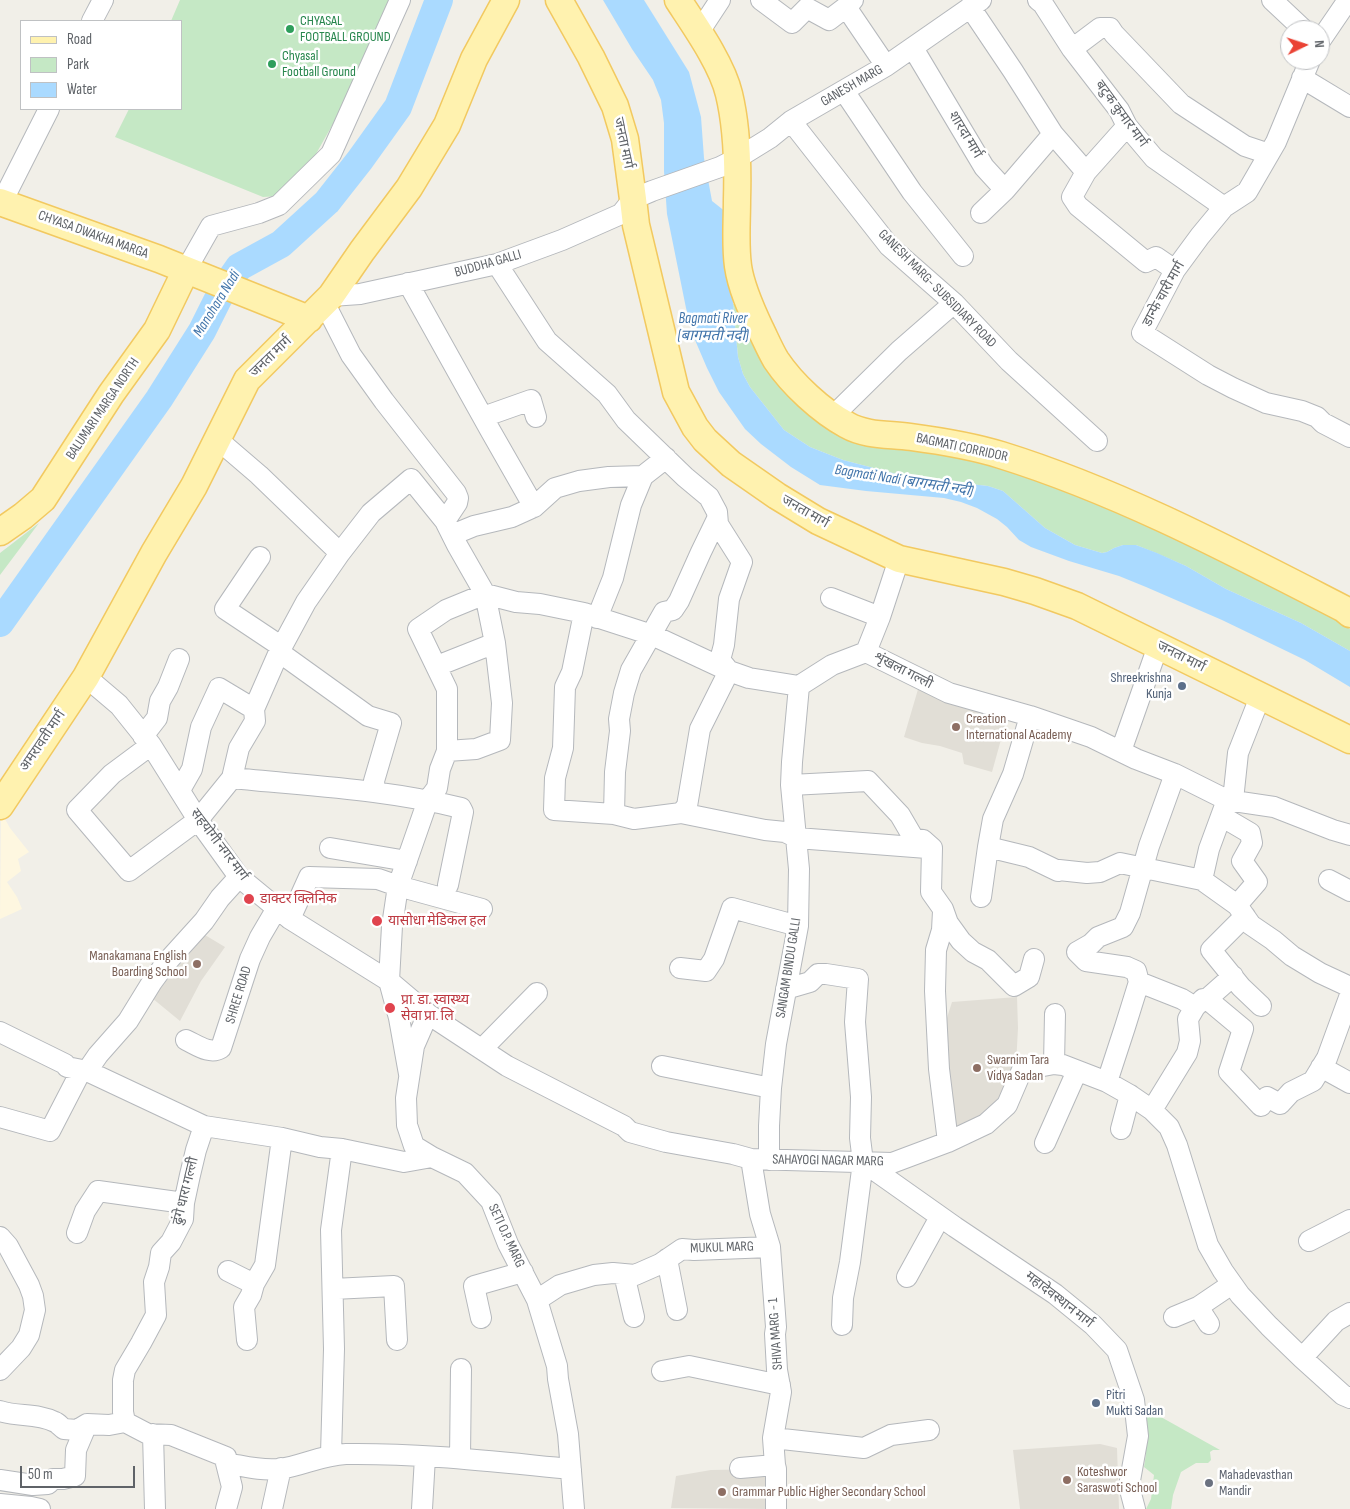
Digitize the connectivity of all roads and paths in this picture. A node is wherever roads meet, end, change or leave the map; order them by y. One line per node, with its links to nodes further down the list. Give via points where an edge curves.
1 (103, 0): 13 (street)
2 (400, 0): 39 (street, via 331,154 279,205 211,226)
3 (506, 0): 42 (main road, जनता मार्ग, via 474,59 447,125 409,188 362,251)
4 (559, 0): 32 (main road, जनता मार्ग, via 592,56 615,106)
5 (678, 0): 16 (main road, BAGMATI CORRIDOR)
6 (720, 0): 16 (street)
7 (761, 0): 11 (street, via 792,23 807,8 829,20)
8 (1038, 0): 18 (street, बटुक कुमार मार्ग)
9 (1272, 0): 14 (street)
10 (1348, 0): 15 (street)
11 (850, 4): 19 (street)
12 (975, 4): 17 (street, GANESH MARG); 27 (street)
13 (93, 20)
14 (1293, 20)
15 (1330, 26)
16 (699, 32): 29 (main road, BAGMATI CORRIDOR, via 724,78 734,118)
17 (913, 48): 19 (street, GANESH MARG); 31 (street, शारदा मार्ग, via 984,167)
18 (1072, 49): 26 (street, बटुक कुमार मार्ग, via 1120,110); 28 (street, via 1100,28 1110,28 1181,104 1245,146)
19 (886, 66): 22 (street, GANESH MARG)
20 (1306, 70): 21 (street, डान्फे चारी मार्ग)
21 (1302, 78): 23 (street); 28 (street, डान्फे चारी मार्ग)
22 (844, 91): 25 (street, GANESH MARG); 36 (street, via 912,192)
23 (1350, 107)
24 (47, 110): 33 (street)
25 (791, 121): 29 (street, GANESH MARG); 41 (street, GANESH MARG- SUBSIDIARY ROAD, via 890,246)
26 (1127, 126): 30 (street); 34 (street, बटुक कुमार मार्ग, via 1154,158)
27 (1053, 134): 30 (street); 31 (street)
28 (1269, 154): 34 (street, डान्फे चारी मार्ग, via 1247,192)
29 (728, 163): 32 (street, GANESH MARG); 43 (main road, BAGMATI CORRIDOR, via 738,196 736,253 739,273 751,307 774,357 787,375)
30 (1086, 172): 38 (street, via 1072,197 1078,206 1146,262 1156,257)
31 (1004, 190): 35 (street)
32 (643, 195): 37 (street, BUDDHA GALLI, via 620,214); 57 (main road, जनता मार्ग, via 636,225 676,392 695,427 731,464 777,496 818,521)
33 (1, 202): 39 (main road, CHYASA DWAKHA MARGA)
34 (1224, 207): 38 (street, डान्फे चारी मार्ग)
35 (981, 213)
36 (963, 256)
37 (497, 264): 40 (street, BUDDHA GALLI); 49 (street, via 547,341 608,394 626,420)
38 (1175, 270): 46 (street, डान्फे चारी मार्ग, via 1142,333 1233,388 1266,403 1302,411)
39 (190, 271): 42 (main road, CHYASA DWAKHA MARGA); 54 (main road, BALUMARI MARGA NORTH, via 157,330 111,394 44,499)
40 (408, 283): 42 (street, BUDDHA GALLI); 44 (street)
41 (954, 304): 43 (street, via 899,351); 48 (street, GANESH MARG- SUBSIDIARY ROAD, via 1009,361)
42 (314, 307): 47 (main road, जनता मार्ग, via 247,380); 53 (street, via 456,493 458,498)
43 (833, 416): 60 (main road, BAGMATI CORRIDOR, via 861,430 979,449 1076,481 1259,565)
44 (483, 417): 45 (street, via 531,400); 51 (street)
45 (536, 417)
46 (1350, 437)
47 (216, 439): 55 (street, via 259,475); 71 (main road, जनता मार्ग, via 194,486)
48 (1097, 441)
49 (666, 458): 50 (street); 52 (street, via 710,497)
50 (643, 476): 51 (street, via 609,476 579,481 555,488); 61 (street, via 613,578)
51 (534, 507): 53 (street, via 512,517)
52 (717, 519): 63 (street, via 679,601 673,610 664,612); 70 (street, via 742,562 729,599 720,660)
53 (449, 528): 55 (street, via 411,479 371,513); 58 (street)
54 (0, 532)
55 (340, 553): 66 (street, via 306,602)
56 (260, 557): 66 (street, via 225,609)
57 (899, 559): 62 (street); 65 (main road, जनता मार्ग, via 1035,591 1077,606)
58 (485, 594): 61 (street); 64 (street); 69 (street, via 446,610 419,627)
59 (831, 598): 62 (street)
60 (1350, 614)
61 (591, 616): 63 (street); 88 (street, via 565,687 554,810)
62 (880, 617): 67 (street)
63 (652, 635): 70 (street); 88 (street, via 631,670 624,693 619,719)
64 (495, 643): 69 (street); 78 (street, via 502,703 500,740 476,749)
65 (1158, 646): 73 (main road, जनता मार्ग); 79 (street)
66 (280, 650): 74 (street); 84 (street, via 368,716 391,723 374,781)
67 (866, 652): 72 (street, शृंखला गल्ली, via 832,665); 75 (street, शृंखला गल्ली, via 939,689)
68 (179, 659): 77 (street)
69 (436, 666): 78 (street, via 447,689)
70 (729, 671): 72 (street, via 749,678); 89 (street, via 700,729 687,806)
71 (86, 677): 77 (street, सहयोगी नगर मार्ग, via 119,705); 86 (main road, अमरावती मार्ग)
72 (799, 686): 82 (street, SANGAM BINDU GALLI)
73 (1260, 697): 76 (main road, जनता मार्ग); 87 (street, via 1238,753)
74 (254, 709): 81 (street, via 255,721 239,748); 83 (street, via 219,688 201,727 192,769)
75 (1030, 716): 79 (street, शृंखला गल्ली); 93 (street, via 993,820)
76 (1350, 740)
77 (147, 741): 83 (street, सहयोगी नगर मार्ग); 90 (street, via 77,810 129,871)
78 (447, 751): 85 (street, via 437,788)
79 (1121, 751): 80 (street, शृंखला गल्ली)
80 (1174, 774): 87 (street, शृंखला गल्ली); 97 (street)
81 (232, 778): 84 (street); 90 (street)
82 (791, 785): 92 (street, SANGAM BINDU GALLI); 95 (street, via 868,781 900,815 914,839 923,840)
83 (180, 790): 90 (street, सहयोगी नगर मार्ग)
84 (375, 791): 85 (street)
85 (428, 800): 96 (street); 101 (street, via 461,808 463,812)
86 (0, 806)
87 (1227, 806): 91 (street, via 1274,807); 99 (street, via 1208,849); 107 (street, via 1250,833 1252,844 1242,861 1257,882)
88 (614, 814): 89 (street, via 634,818)
89 (681, 814): 92 (street, via 785,832)
90 (198, 820): 98 (street, सहयोगी नगर मार्ग)
91 (1350, 835)
92 (797, 838): 95 (street); 109 (street, SANGAM BINDU GALLI)
93 (988, 846): 97 (street, via 1029,857 1058,870 1100,872 1120,863); 104 (street)
94 (330, 848): 96 (street)
95 (932, 848): 106 (street, via 931,892)
96 (407, 861): 102 (street)
97 (1144, 868): 99 (street); 114 (street, via 1123,926 1098,937 1077,952 1086,961 1128,967 1136,971)
98 (239, 877): 108 (street, सहयोगी नगर मार्ग); 129 (street, via 166,963 128,1021)
99 (1202, 880): 107 (street)
100 (1329, 880): 103 (street)
101 (448, 885)
102 (398, 886): 105 (street); 108 (street, via 378,879 310,878); 113 (street)
103 (1350, 891)
104 (981, 897)
105 (482, 909)
106 (943, 909): 110 (street, via 948,923 961,941 988,960 1014,986 1028,977); 141 (street, via 942,930 936,950 935,991 939,1069)
107 (1241, 910): 112 (street, via 1211,950); 115 (street, via 1251,925 1302,963)
108 (283, 913): 113 (street, सहयोगी नगर मार्ग); 124 (street, SHREE ROAD, via 260,937 250,959 222,1048 210,1051)
109 (798, 926): 111 (street, via 732,908 714,959 706,971); 116 (street, SANGAM BINDU GALLI)
110 (1034, 959)
111 (680, 968)
112 (1233, 976): 119 (street); 120 (street)
113 (389, 981): 121 (street, सहयोगी नगर मार्ग); 131 (street)
114 (1139, 982): 119 (street); 132 (street)
115 (1350, 988)
116 (786, 989): 134 (street, SANGAM BINDU GALLI); 146 (street, via 810,982 818,974 858,978 855,1022)
117 (537, 994): 125 (street)
118 (1350, 995): 128 (street)
119 (1201, 1003): 128 (street, via 1243,1030 1229,1072 1261,1106 1267,1097 1280,1104 1291,1092 1314,1081); 136 (street, via 1188,1019 1190,1041 1187,1053)
120 (1261, 1006)
121 (428, 1014): 125 (street, सहयोगी नगर मार्ग); 131 (street, via 414,1046)
122 (1055, 1014): 126 (street)
123 (0, 1032): 129 (street, via 67,1067)
124 (186, 1040)
125 (482, 1049): 145 (street, SAHAYOGI NAGAR MARG, via 507,1066 630,1132)
126 (1054, 1064): 130 (street, SAHAYOGI NAGAR MARG); 141 (street, SAHAYOGI NAGAR MARG, via 1022,1070 1007,1105 998,1114 986,1124)
127 (662, 1066): 134 (street)
128 (1321, 1068): 133 (street)
129 (84, 1071): 137 (street, via 50,1131); 138 (street)
130 (1076, 1071): 132 (street, SAHAYOGI NAGAR MARG); 142 (street)
131 (409, 1074): 144 (street, SETI O.P. MARG, via 407,1125 414,1146)
132 (1107, 1082): 135 (street, SAHAYOGI NAGAR MARG)
133 (1350, 1084)
134 (771, 1088): 145 (street, SANGAM BINDU GALLI)
135 (1130, 1095): 136 (street, SAHAYOGI NAGAR MARG); 139 (street)
136 (1152, 1110): 160 (street, SAHAYOGI NAGAR MARG, via 1169,1128 1185,1168 1208,1245)
137 (0, 1117)
138 (204, 1126): 140 (street); 147 (street, ढुंगे धारा गल्ली)
139 (1120, 1129)
140 (282, 1138): 143 (street); 159 (street, via 265,1265)
141 (948, 1142): 146 (street, SAHAYOGI NAGAR MARG, via 892,1163)
142 (1044, 1143)
143 (342, 1149): 144 (street, via 404,1162); 161 (street, via 331,1230)
144 (432, 1158): 156 (street, SETI O.P. MARG, via 465,1173 491,1201)
145 (760, 1159): 146 (street, SAHAYOGI NAGAR MARG); 153 (street, SHIVA MARG - 1, via 760,1214)
146 (863, 1162): 148 (street, महादेवस्थान मार्ग); 170 (street)
147 (184, 1203): 150 (street, via 98,1191); 180 (street, ढुंगे धारा गल्ली, via 183,1219 172,1242 161,1253 154,1282 156,1315 125,1370)
148 (940, 1216): 158 (street); 202 (street, महादेवस्थान मार्ग, via 1055,1294 1118,1350 1134,1400 1138,1436 1130,1486)
149 (1350, 1220): 152 (street)
150 (77, 1232)
151 (0, 1237): 175 (street, via 29,1285 35,1310 29,1335)
152 (1309, 1241)
153 (770, 1247): 154 (street, MUKUL MARG, via 682,1249); 177 (street, SHIVA MARG - 1)
154 (667, 1259): 157 (street, MUKUL MARG, via 635,1275); 164 (street)
155 (228, 1271): 159 (street)
156 (523, 1272): 162 (street, SETI O.P. MARG); 168 (street, via 474,1286)
157 (624, 1274): 162 (street, MUKUL MARG, via 594,1275 560,1285); 167 (street)
158 (907, 1277)
159 (254, 1284): 171 (street, via 244,1307)
160 (1232, 1284): 163 (street); 173 (street, SAHAYOGI NAGAR MARG)
161 (333, 1289): 172 (street, via 394,1286); 185 (street)
162 (537, 1300): 192 (street, SETI O.P. MARG, via 557,1366)
163 (1198, 1307): 166 (street); 169 (street)
164 (677, 1310)
165 (1350, 1313): 173 (street, via 1336,1321)
166 (1174, 1316)
167 (634, 1317)
168 (481, 1318)
169 (1209, 1324)
170 (842, 1325)
171 (247, 1340)
172 (397, 1340)
173 (1302, 1358): 178 (street, SAHAYOGI NAGAR MARG)
174 (461, 1369): 187 (street)
175 (0, 1370)
176 (662, 1371): 177 (street, via 689,1366)
177 (780, 1385): 184 (street, SHIVA MARG - 1)
178 (1350, 1398)
179 (0, 1411): 181 (street, via 47,1419 64,1430 77,1430)
180 (125, 1422): 181 (street); 183 (street)
181 (87, 1424): 193 (street, via 76,1450 75,1476 33,1485)
182 (928, 1430): 184 (street, via 891,1434 864,1448)
183 (153, 1434): 188 (street, via 171,1435 226,1458); 196 (street)
184 (773, 1438): 189 (street, SHIVA MARG - 1)
185 (332, 1454): 186 (street); 190 (street)
186 (425, 1457): 187 (street); 199 (street)
187 (460, 1458): 192 (street)
188 (226, 1463): 190 (street, via 261,1470); 197 (street, via 232,1487)
189 (775, 1465): 191 (street); 201 (street, SHIVA MARG - 1)
190 (281, 1468): 198 (street)
191 (740, 1468)
192 (570, 1469): 200 (street, SETI O.P. MARG)
193 (0, 1480)
194 (0, 1504): 195 (street)
195 (40, 1509)
196 (155, 1509)
197 (226, 1509)
198 (272, 1509)
199 (422, 1509)
200 (574, 1509)
201 (776, 1509)
202 (1135, 1509)

